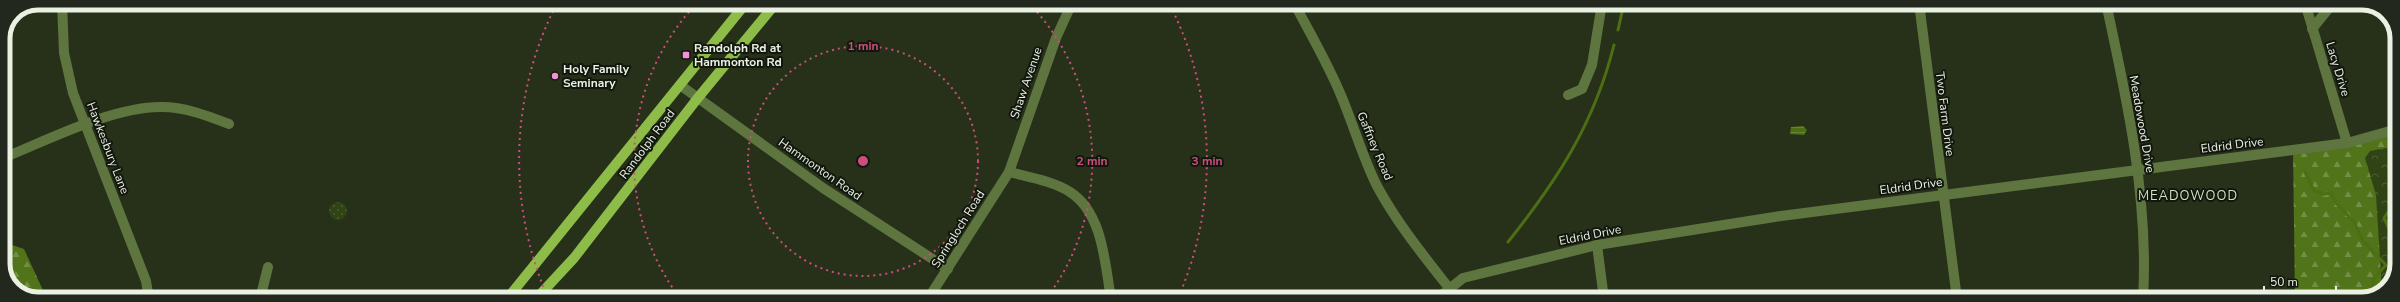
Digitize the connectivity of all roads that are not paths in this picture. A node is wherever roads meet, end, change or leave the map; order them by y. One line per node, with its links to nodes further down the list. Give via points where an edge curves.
1 (62, 10): 16 (street, Hawkesbury Lane, via 64,53 73,93)
2 (740, 10): 12 (main road, Randolph Road)
3 (770, 10): 14 (main road, Randolph Road)
4 (1069, 10): 21 (street, Shaw Avenue, via 1056,38)
5 (1298, 10): 26 (street, Gaffney Road, via 1340,93 1378,186 1410,240)
6 (1601, 10): 13 (street, via 1592,64 1582,89)
7 (1920, 10): 22 (street, Two Farm Drive)
8 (2107, 10): 20 (street, Meadowood Drive)
9 (2306, 10): 11 (street, Lacy Drive)
10 (2327, 10): 11 (street)
11 (2312, 29): 18 (street, Lacy Drive)
12 (680, 85): 14 (street, Hammonton Road); 29 (main road, Randolph Road)
13 (1568, 95)
14 (697, 99): 25 (street, Hammonton Road, via 823,188); 30 (main road, Randolph Road, via 574,258)
15 (229, 124): 16 (street, via 195,112 162,106 131,110)
16 (85, 125): 19 (street); 27 (street, Hawkesbury Lane)
17 (2390, 131): 18 (street, Eldrid Drive)
18 (2347, 143): 20 (street, Eldrid Drive)
19 (10, 155)
20 (2137, 170): 22 (street, Eldrid Drive); 36 (street, Meadowood Drive, via 2143,222)
21 (1009, 172): 25 (street, Springloch Road); 32 (street, via 1070,192 1079,199 1092,216 1099,235)
22 (1943, 194): 23 (street, Eldrid Drive, via 1772,217); 35 (street, Two Farm Drive)
23 (1597, 246): 26 (street, Eldrid Drive, via 1497,268 1463,278); 34 (street)
24 (268, 267): 28 (street)
25 (948, 269): 31 (street, Springloch Road)
26 (1449, 288): 33 (street, Eldrid Drive)
27 (148, 292)
28 (262, 292)
29 (513, 292)
30 (542, 292)
31 (933, 292)
32 (1110, 292)
33 (1445, 292)
34 (1603, 292)
35 (1956, 292)
36 (2142, 292)

